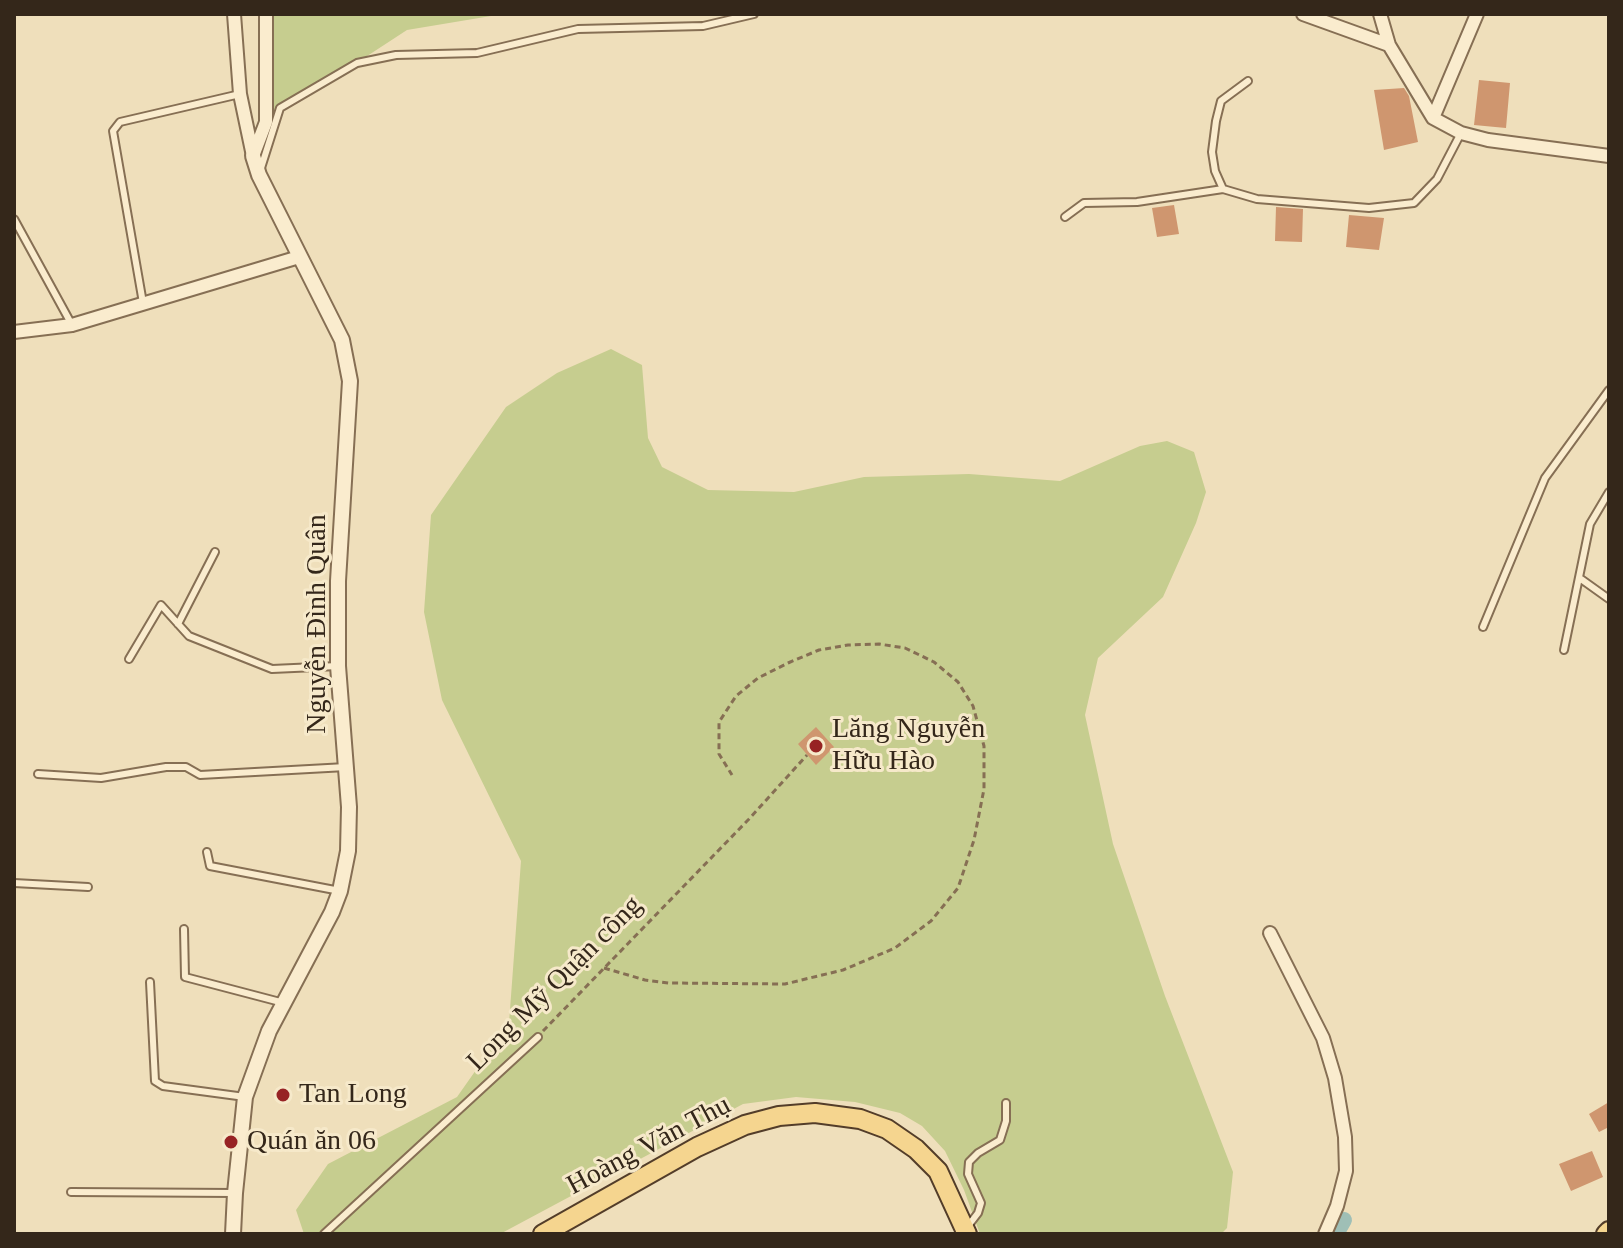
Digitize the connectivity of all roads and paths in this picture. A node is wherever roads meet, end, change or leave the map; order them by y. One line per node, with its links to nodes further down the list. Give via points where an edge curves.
1 (234, 14): 9 (street, Nguyễn Đình Quân)
2 (266, 14): 12 (street, via 266,122)
3 (754, 14): 14 (lane, via 703,26 578,29 477,53 396,55 357,63 280,108)
4 (1303, 14): 7 (street)
5 (1380, 14): 7 (street)
6 (1477, 14): 10 (street)
7 (1389, 45): 10 (street)
8 (1248, 81): 15 (lane, via 1221,101 1216,121 1212,152)
9 (240, 94): 12 (street, Nguyễn Đình Quân); 19 (lane, via 120,122 113,131)
10 (1433, 118): 11 (street)
11 (1461, 133): 13 (street); 15 (lane, via 1437,179 1414,203 1369,208 1257,199)
12 (253, 156): 14 (street, Nguyễn Đình Quân)
13 (1609, 156)
14 (259, 175): 18 (street, Nguyễn Đình Quân)
15 (1223, 189): 16 (lane, via 1137,202 1084,203)
16 (1065, 217)
17 (14, 219): 20 (lane)
18 (299, 257): 19 (street); 31 (street, Nguyễn Đình Quân, via 342,340 350,381)
19 (143, 303): 20 (street)
20 (72, 325): 21 (street)
21 (14, 332)
22 (1609, 390): 28 (lane, via 1545,478)
23 (1609, 492): 25 (lane, via 1590,524)
24 (215, 552): 27 (lane)
25 (1581, 579): 26 (lane); 29 (lane)
26 (1609, 599)
27 (178, 624): 30 (lane, via 161,605); 31 (lane, via 189,636 272,669)
28 (1483, 627)
29 (1564, 650)
30 (129, 659)
31 (338, 666): 33 (street, Nguyễn Đình Quân)
32 (807, 755): 42 (path, Long Mỹ Quận công)
33 (346, 767): 34 (lane, via 200,775 186,767 166,767 101,778); 39 (street, Nguyễn Đình Quân, via 348,851)
34 (38, 774)
35 (732, 775): 42 (path, via 719,754 719,722 736,696 788,663 848,645 905,648 934,662 958,682 973,706 984,746 984,789 958,888 931,921 895,948 843,970 785,984 669,983)
36 (207, 852): 39 (lane, via 210,866)
37 (14, 883): 38 (lane)
38 (88, 887)
39 (340, 891): 44 (street, Nguyễn Đình Quân)
40 (184, 929): 44 (lane, via 185,977)
41 (1270, 933): 54 (street, via 1323,1038 1335,1078 1346,1171)
42 (604, 968): 45 (path, Long Mỹ Quận công)
43 (150, 982): 46 (lane, via 155,1081)
44 (284, 1003): 46 (street, Nguyễn Đình Quân)
45 (538, 1037): 52 (lane, Long Mỹ Quận công)
46 (245, 1097): 49 (street, Nguyễn Đình Quân)
47 (1006, 1103): 50 (lane, via 1000,1140 969,1162 968,1174 981,1203)
48 (71, 1192): 49 (lane)
49 (235, 1193): 51 (street, Nguyễn Đình Quân)
50 (967, 1232): 53 (main road, Hoàng Văn Thụ, via 938,1171 916,1149 860,1119 815,1113 745,1125)
51 (233, 1234)
52 (324, 1234)
53 (543, 1234)
54 (1325, 1234)

